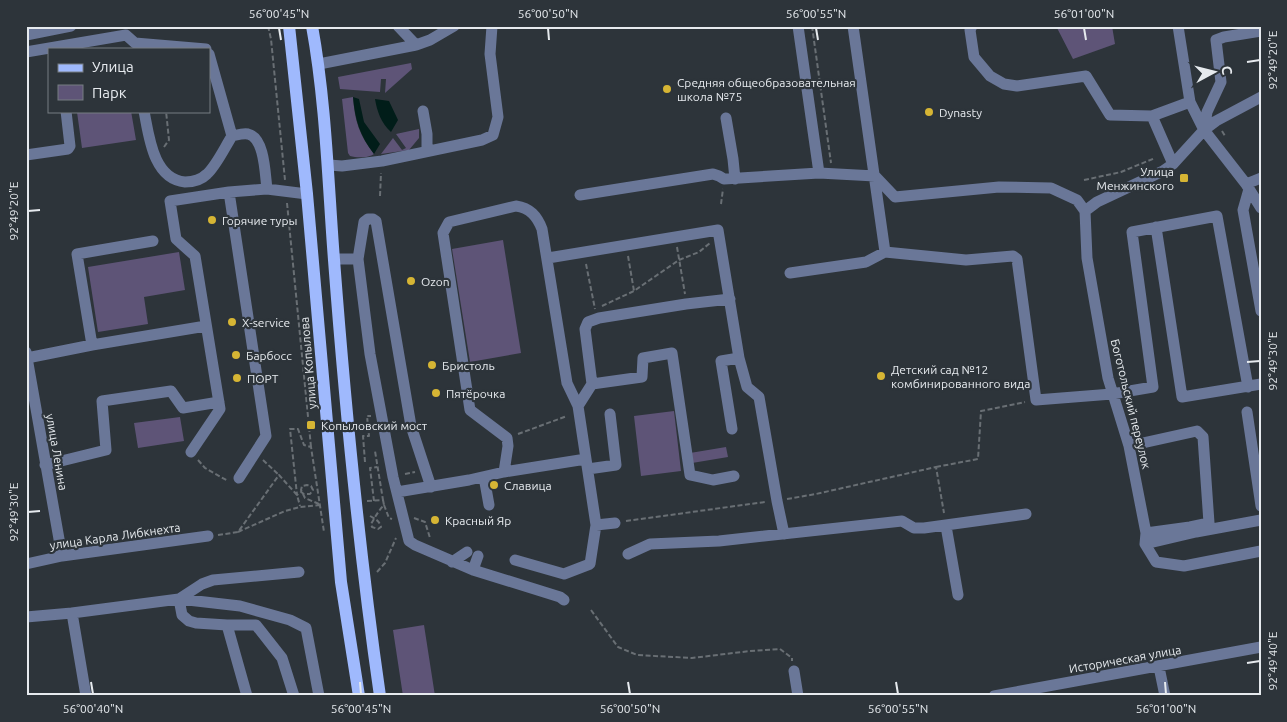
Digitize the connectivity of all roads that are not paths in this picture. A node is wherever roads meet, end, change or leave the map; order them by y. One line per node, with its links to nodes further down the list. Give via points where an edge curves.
1 (71, 26): 12 (street)
2 (290, 26): 41 (main road, улица Копылова)
3 (312, 26): 20 (main road)
4 (398, 26): 13 (street)
5 (454, 26): 13 (street)
6 (492, 26): 30 (street, via 490,54 498,117 493,135)
7 (798, 26): 34 (street)
8 (853, 26): 35 (street)
9 (972, 26): 26 (street, via 974,57 990,76 1004,84 1017,86 1086,76 1110,115)
10 (1178, 26): 22 (street)
11 (1261, 31): 28 (street, via 1216,40 1221,82 1207,112)
12 (26, 35)
13 (416, 45): 20 (street)
14 (135, 46): 16 (street, via 126,35); 17 (street)
15 (48, 48): 18 (street)
16 (50, 48)
17 (182, 48)
18 (26, 52)
19 (210, 58): 29 (street)
20 (319, 64): 33 (main road)
21 (1261, 97): 28 (street)
22 (1190, 102): 26 (street); 28 (street)
23 (423, 111): 30 (street)
24 (66, 112): 31 (street, via 68,149)
25 (144, 112): 29 (street, via 156,157 175,180 192,182 207,174)
26 (1152, 116): 32 (street)
27 (726, 118): 37 (street, via 733,159)
28 (1204, 130): 32 (street); 38 (street)
29 (232, 136): 39 (street, via 247,133 260,143)
30 (428, 151): 33 (street, via 382,161)
31 (26, 155)
32 (1173, 164): 44 (street, via 1097,202)
33 (329, 165): 49 (main road)
34 (819, 173): 35 (street); 37 (street)
35 (875, 176): 44 (street, via 894,197 998,187 1051,188 1077,200); 47 (street)
36 (1261, 178): 38 (street)
37 (729, 179): 42 (street, via 712,174)
38 (1248, 187): 43 (street); 53 (street, via 1243,210)
39 (267, 189): 40 (street); 41 (street)
40 (229, 192): 54 (street, via 170,201 176,239 194,256); 74 (street, via 266,436)
41 (307, 194): 108 (main road, улица Копылова, via 341,582)
42 (580, 195)
43 (1261, 208)
44 (1085, 212): 61 (street, Боготольский переулок, via 1087,258)
45 (1156, 227): 60 (street, via 1217,216); 60 (street, via 1182,396); 61 (street, via 1132,232 1153,387)
46 (153, 242): 55 (street, via 76,254)
47 (885, 252): 51 (street, via 866,262); 61 (street, via 966,260 1013,256 1017,259 1036,400)
48 (548, 258): 52 (street, via 718,230); 63 (street, via 567,383); 71 (street, via 537,217 523,207 449,222 443,233 470,410 507,438)
49 (334, 259): 50 (street); 109 (main road, via 356,515)
50 (358, 259): 75 (street, via 364,222 373,219 376,221 411,426); 76 (street, via 370,354)
51 (790, 273)
52 (730, 299): 57 (street); 58 (street, via 595,318 588,322 585,329)
53 (1261, 311)
54 (206, 326): 55 (street); 62 (street)
55 (92, 345): 56 (street)
56 (27, 355): 70 (street, улица Ленина)
57 (739, 358): 66 (street, via 721,361); 84 (street, via 747,387 759,397)
58 (592, 384): 63 (street); 72 (street, via 642,377 642,358 672,354 690,475 713,480)
59 (1261, 384): 60 (street)
60 (1248, 387)
61 (1112, 394): 67 (street, Боготольский переулок)
62 (219, 402): 68 (street, via 220,409); 70 (street, via 183,408 171,391 102,401 106,450)
63 (578, 409): 69 (street)
64 (1247, 412): 78 (street)
65 (610, 414): 69 (street, via 616,465)
66 (732, 429)
67 (1129, 446): 86 (street, Боготольский переулок); 86 (street, via 1197,431 1203,438 1209,523)
68 (191, 452)
69 (587, 464): 71 (street); 82 (street)
70 (45, 465): 89 (street, улица Ленина)
71 (504, 472): 73 (street)
72 (734, 476)
73 (484, 477): 75 (street); 77 (street)
74 (239, 478)
75 (431, 487): 76 (street)
76 (398, 492): 91 (street, via 409,541)
77 (489, 505)
78 (1261, 506)
79 (1026, 514): 83 (street)
80 (1261, 520): 86 (street)
81 (615, 523): 82 (street)
82 (596, 525): 90 (street, via 590,564 564,574)
83 (946, 526): 84 (street, via 914,528 902,521); 95 (street)
84 (784, 534): 88 (street, via 650,544)
85 (208, 536): 89 (street, улица Карла Либкнехта)
86 (1146, 538): 87 (street, via 1156,562 1184,566)
87 (1261, 550)
88 (628, 554)
89 (62, 556): 92 (street, улица Карла Либкнехта)
90 (515, 560)
91 (452, 562): 93 (street); 93 (street, via 473,554)
92 (26, 564)
93 (473, 570): 97 (street)
94 (299, 572): 96 (street, via 213,580)
95 (958, 595)
96 (179, 599): 98 (street); 100 (street, via 182,615 189,621); 107 (street, via 240,606 290,620 306,628)
97 (564, 600)
98 (72, 613): 99 (street); 104 (street)
99 (26, 617)
100 (228, 625): 105 (street); 106 (street, via 256,625 282,658)
101 (1261, 647): 102 (street, Историческая улица)
102 (1159, 667): 111 (street, Историческая улица); 112 (street)
103 (794, 671): 110 (street)
104 (86, 696)
105 (247, 696)
106 (294, 696)
107 (319, 696)
108 (359, 696)
109 (380, 696)
110 (798, 696)
111 (994, 696)
112 (1165, 696)

